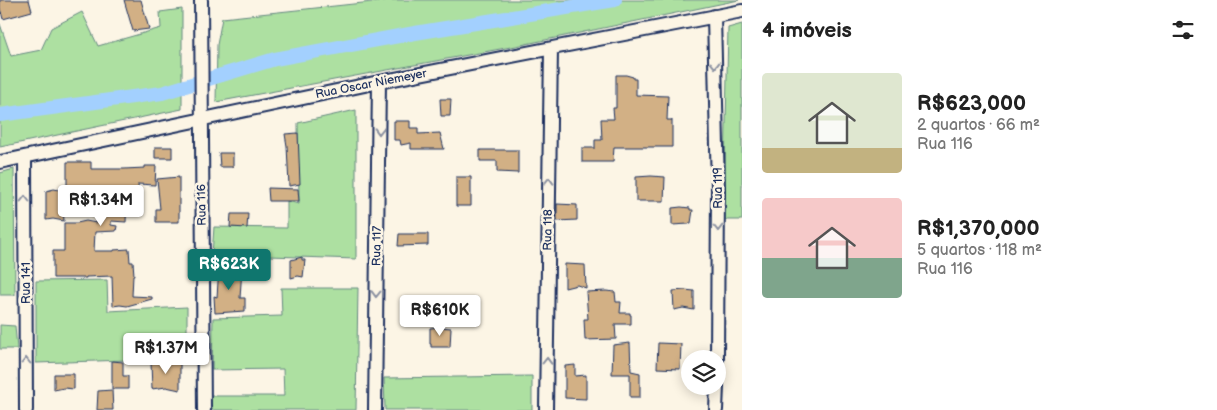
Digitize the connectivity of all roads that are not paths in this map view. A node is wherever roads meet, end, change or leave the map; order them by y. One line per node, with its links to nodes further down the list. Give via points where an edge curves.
1 (201, 0): 6 (street, Rua 116)
2 (742, 11): 3 (street, Rua Oscar Niemeyer)
3 (714, 16): 4 (street, Rua Oscar Niemeyer); 9 (street, Rua 119, one-way to 9)
4 (551, 49): 5 (street, Rua Oscar Niemeyer); 14 (street, Rua 118, one-way to 4)
5 (379, 82): 6 (street, Rua Oscar Niemeyer); 13 (street, Rua 117, one-way to 13)
6 (201, 119): 7 (street, Rua Oscar Niemeyer); 12 (street, Rua 116)
7 (25, 157): 8 (street, Rua Oscar Niemeyer); 11 (street, Rua 141, one-way to 7)
8 (0, 162)
9 (717, 350)
10 (716, 395): 15 (street)
11 (26, 410)
12 (204, 410)
13 (375, 410)
14 (546, 410)
15 (716, 410)

